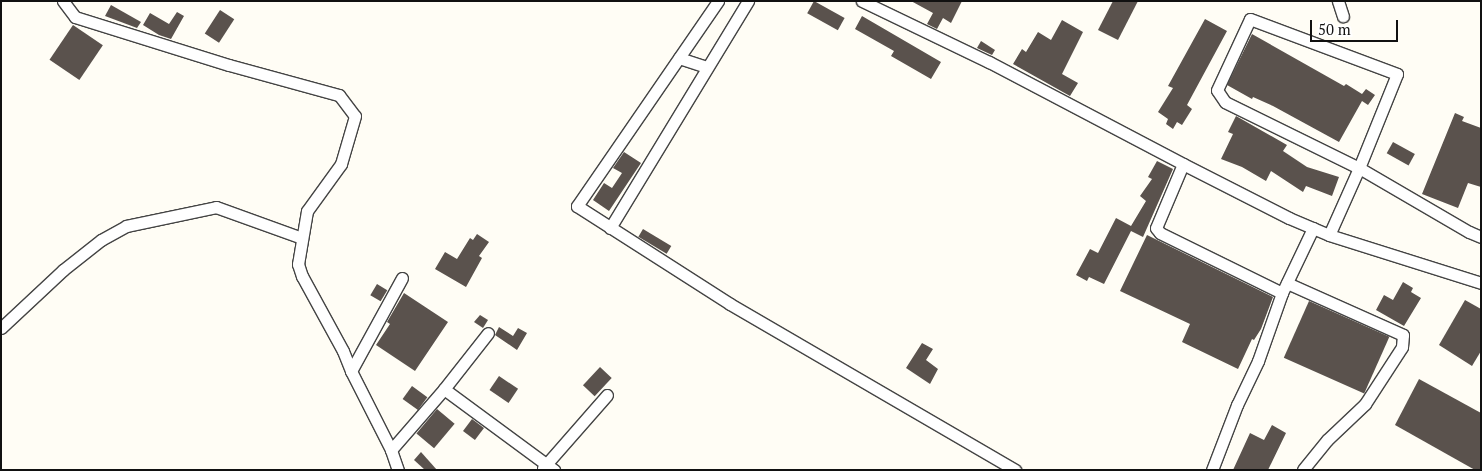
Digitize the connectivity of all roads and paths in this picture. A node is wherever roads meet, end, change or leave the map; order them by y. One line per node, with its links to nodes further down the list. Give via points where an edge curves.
1 (63, 1): 15 (street, via 75,17 339,95 354,116 341,164 307,211)
2 (718, 1): 7 (street)
3 (748, 1): 8 (street)
4 (862, 1): 9 (street, via 989,62)
5 (1338, 1): 6 (street)
6 (1343, 16)
7 (679, 58): 8 (street); 11 (street, via 576,206)
8 (707, 68): 11 (street)
9 (1183, 164): 12 (street); 18 (street, via 1156,228)
10 (1359, 168): 10 (street, via 1397,74 1250,19 1216,90 1225,102); 13 (street); 14 (street)
11 (610, 228): 28 (street, via 730,304)
12 (1313, 228): 13 (street); 18 (street)
13 (1329, 235): 17 (street)
14 (1481, 237)
15 (302, 238): 19 (street, via 216,207 126,226 101,240 63,270); 21 (street, via 298,264 302,276)
16 (402, 278): 21 (street)
17 (1481, 283)
18 (1285, 288): 26 (street, via 1404,335 1402,347 1365,404 1327,440); 29 (street)
19 (1, 328)
20 (488, 333): 22 (street)
21 (351, 371): 24 (street)
22 (444, 389): 24 (street); 25 (street)
23 (607, 395): 25 (street)
24 (391, 450): 27 (street)
25 (547, 468)
26 (1305, 469)
27 (398, 470)
28 (1016, 470)
29 (1212, 470)

